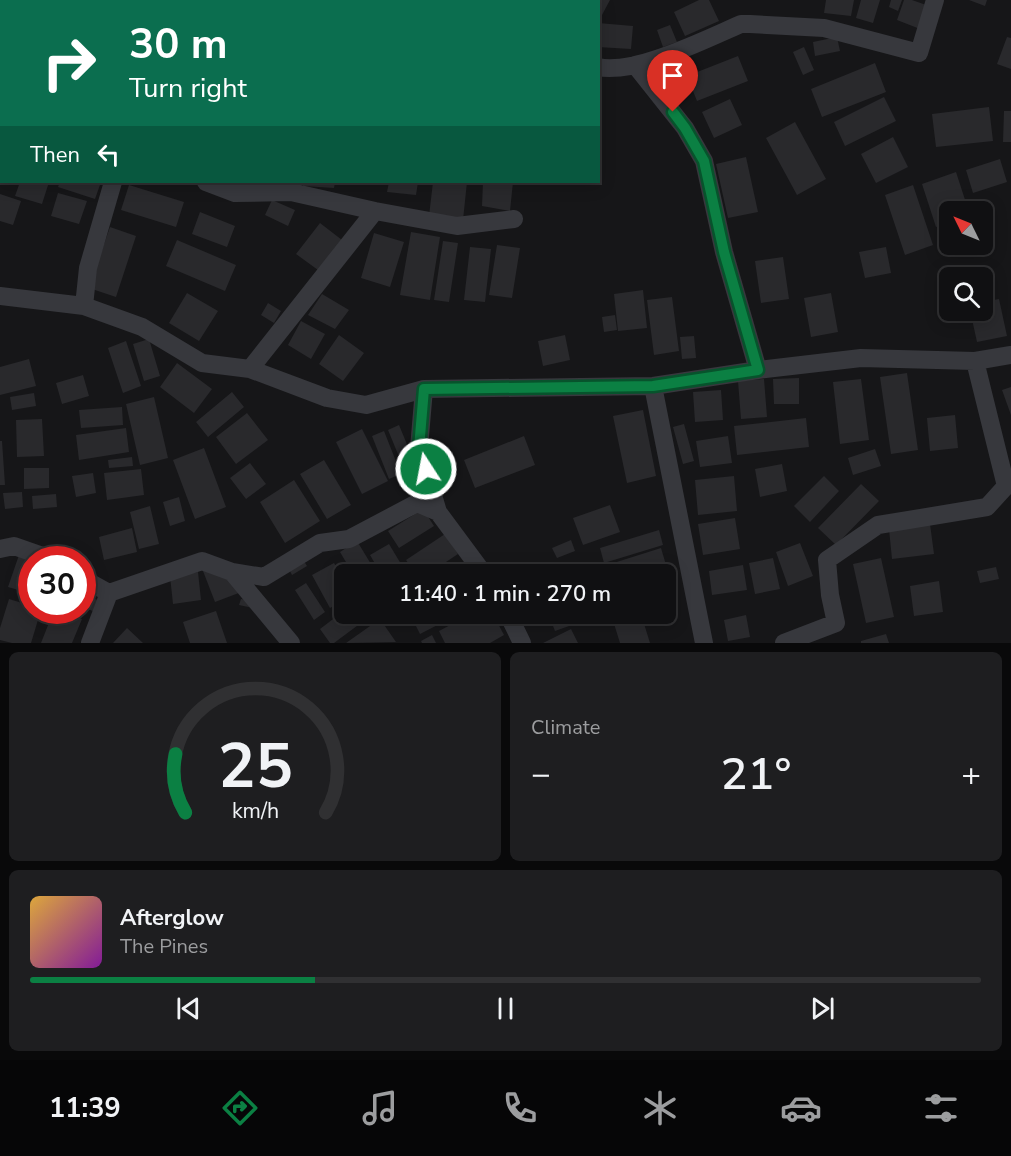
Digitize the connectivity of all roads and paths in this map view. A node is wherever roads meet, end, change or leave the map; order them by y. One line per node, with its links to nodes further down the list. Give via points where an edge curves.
1 (935, 0): 2 (street, via 919,53 824,28 741,24)
2 (635, 65): 3 (street); 13 (street, via 685,128 704,161 724,252)
3 (600, 68)
4 (113, 183): 9 (street, via 88,268)
5 (209, 183): 6 (street, via 235,193 291,192)
6 (375, 211): 7 (street, via 457,226); 12 (street)
7 (514, 219)
8 (0, 296): 9 (street)
9 (84, 306): 12 (street, via 142,327 202,363)
10 (1011, 355): 11 (street)
11 (975, 361): 13 (street, via 861,358); 28 (street, via 1006,486 987,507 878,525 835,554 827,560 836,623)
12 (250, 369): 15 (street, via 327,398 366,405)
13 (758, 370): 14 (street)
14 (653, 386): 15 (street); 27 (street)
15 (424, 389): 16 (street, via 419,448)
16 (438, 512): 19 (street); 20 (street, via 417,503 349,539 320,543 264,577)
17 (18, 547): 18 (street)
18 (0, 549)
19 (476, 564)
20 (232, 572): 22 (street, via 202,561); 25 (street)
21 (96, 586): 22 (street)
22 (108, 593): 24 (street)
23 (513, 624): 26 (street)
24 (90, 643)
25 (291, 643)
26 (522, 643)
27 (704, 643)
28 (784, 643)

